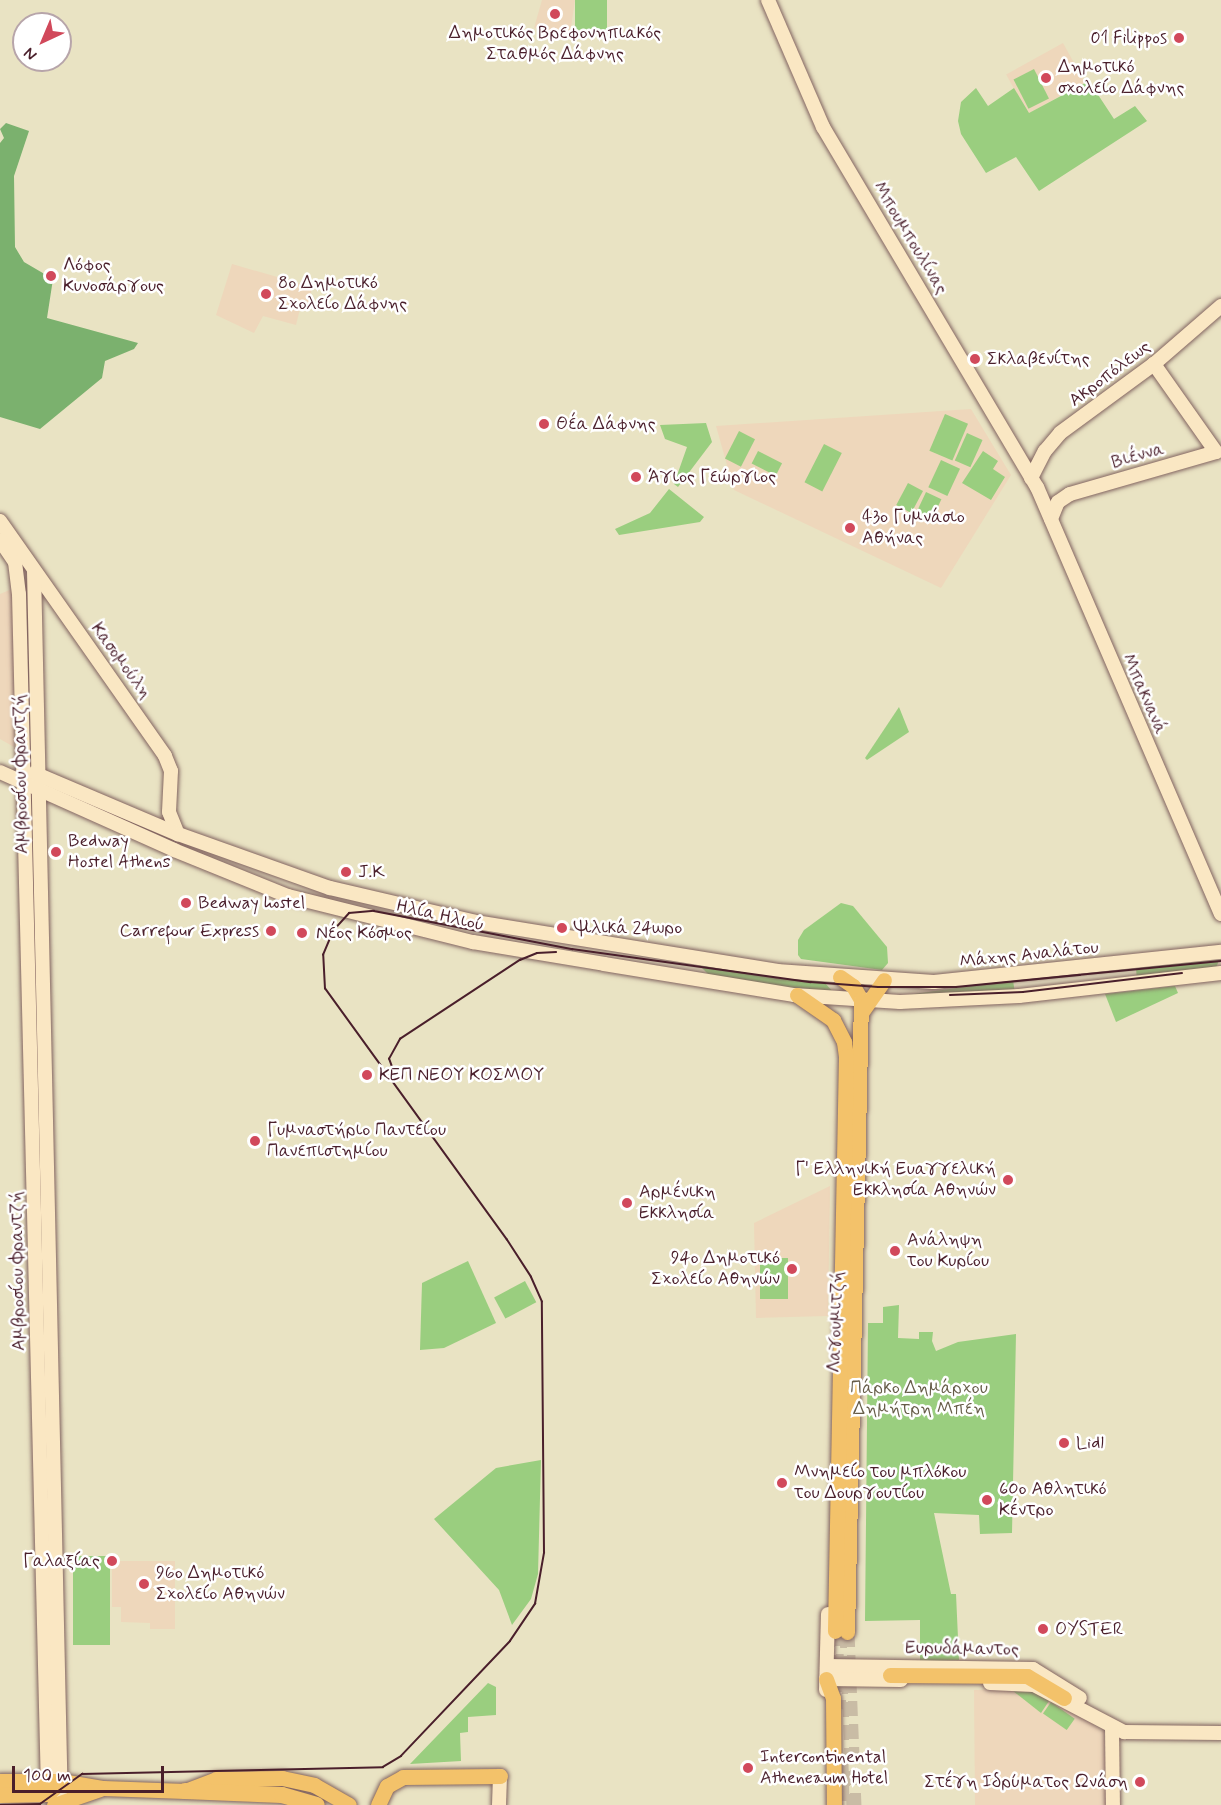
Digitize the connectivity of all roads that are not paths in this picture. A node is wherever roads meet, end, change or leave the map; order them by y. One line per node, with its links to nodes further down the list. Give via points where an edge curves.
1 (768, 0): 4 (main road, Μπουμπουλίνας, via 823,127)
2 (1221, 306): 3 (main road, Ακροπόλεως)
3 (1154, 364): 4 (main road, Ακροπόλεως, via 1060,433 1045,450); 5 (main road, Βιέννα, via 1216,452)
4 (1034, 482): 5 (main road, Βιέννα); 6 (main road, Μπακνανά)
5 (1071, 494): 6 (main road, via 1058,502)
6 (1051, 519): 16 (main road, Μπακνανά)
7 (0, 521): 9 (main road, Κασομούλη)
8 (0, 540): 10 (main road, Αμβροσίου Φραντζή, via 13,558 19,594)
9 (34, 571): 12 (main road, Αμβροσίου Φραντζή); 15 (main road, Κασομούλη, via 165,756 171,771 169,812)
10 (24, 768): 12 (main road, Ηλία Ηλιού); 13 (main road, Αμβροσίου Φραντζή)
11 (0, 772): 13 (main road, Ηλία Ηλιού)
12 (39, 776): 14 (main road, Αμβροσίου Φραντζή); 15 (main road, Ηλία Ηλιού)
13 (24, 784): 14 (main road, Ηλία Ηλιού); 33 (main road, Αμβροσίου Φραντζή)
14 (39, 791): 21 (main road, Ηλία Ηλιού, via 257,886 349,913 473,942); 33 (main road, Αμβροσίου Φραντζή)
15 (178, 834): 19 (main road, Ηλία Ηλιού, via 322,886 476,922 657,953)
16 (1221, 914)
17 (1221, 952): 20 (main road, Μάχης Αναλάτου, via 934,982)
18 (1221, 973): 22 (main road, via 934,1003)
19 (840, 977): 20 (main road, Μάχης Αναλάτου); 22 (main road, via 853,986)
20 (884, 980): 22 (main road)
21 (796, 995): 22 (main road, Ηλία Ηλιού); 23 (main road, Λαγουμιτζή, via 833,1020 844,1042)
22 (863, 1004): 23 (main road, Λαγουμιτζή, via 841,1632)
23 (841, 1297): 24 (main road, Λαγουμιτζή, via 837,1314)
24 (826, 1673): 26 (main road, Ευρυδάμαντος, via 1028,1684); 27 (main road, Ευρυδάμαντος, via 1033,1669 1101,1714); 38 (main road, Λαγουμιτζή); 39 (main road, via 832,1698)
25 (890, 1675): 26 (main road, via 1027,1676)
26 (1064, 1698): 27 (main road, Ευρυδάμαντος)
27 (1112, 1728): 28 (main road, Ευρυδάμαντος, via 1133,1734); 40 (main road)
28 (1221, 1733)
29 (500, 1776): 36 (main road, via 403,1778 387,1786); 37 (main road)
30 (0, 1781): 33 (main road)
31 (185, 1791): 33 (main road, via 103,1788); 34 (highway, via 282,1795); 35 (main road, via 216,1779 282,1778 314,1785)
32 (0, 1795): 33 (main road)
33 (54, 1796)
34 (317, 1805)
35 (349, 1805)
36 (378, 1805)
37 (499, 1805)
38 (828, 1805)
39 (834, 1805)
40 (1113, 1805)

